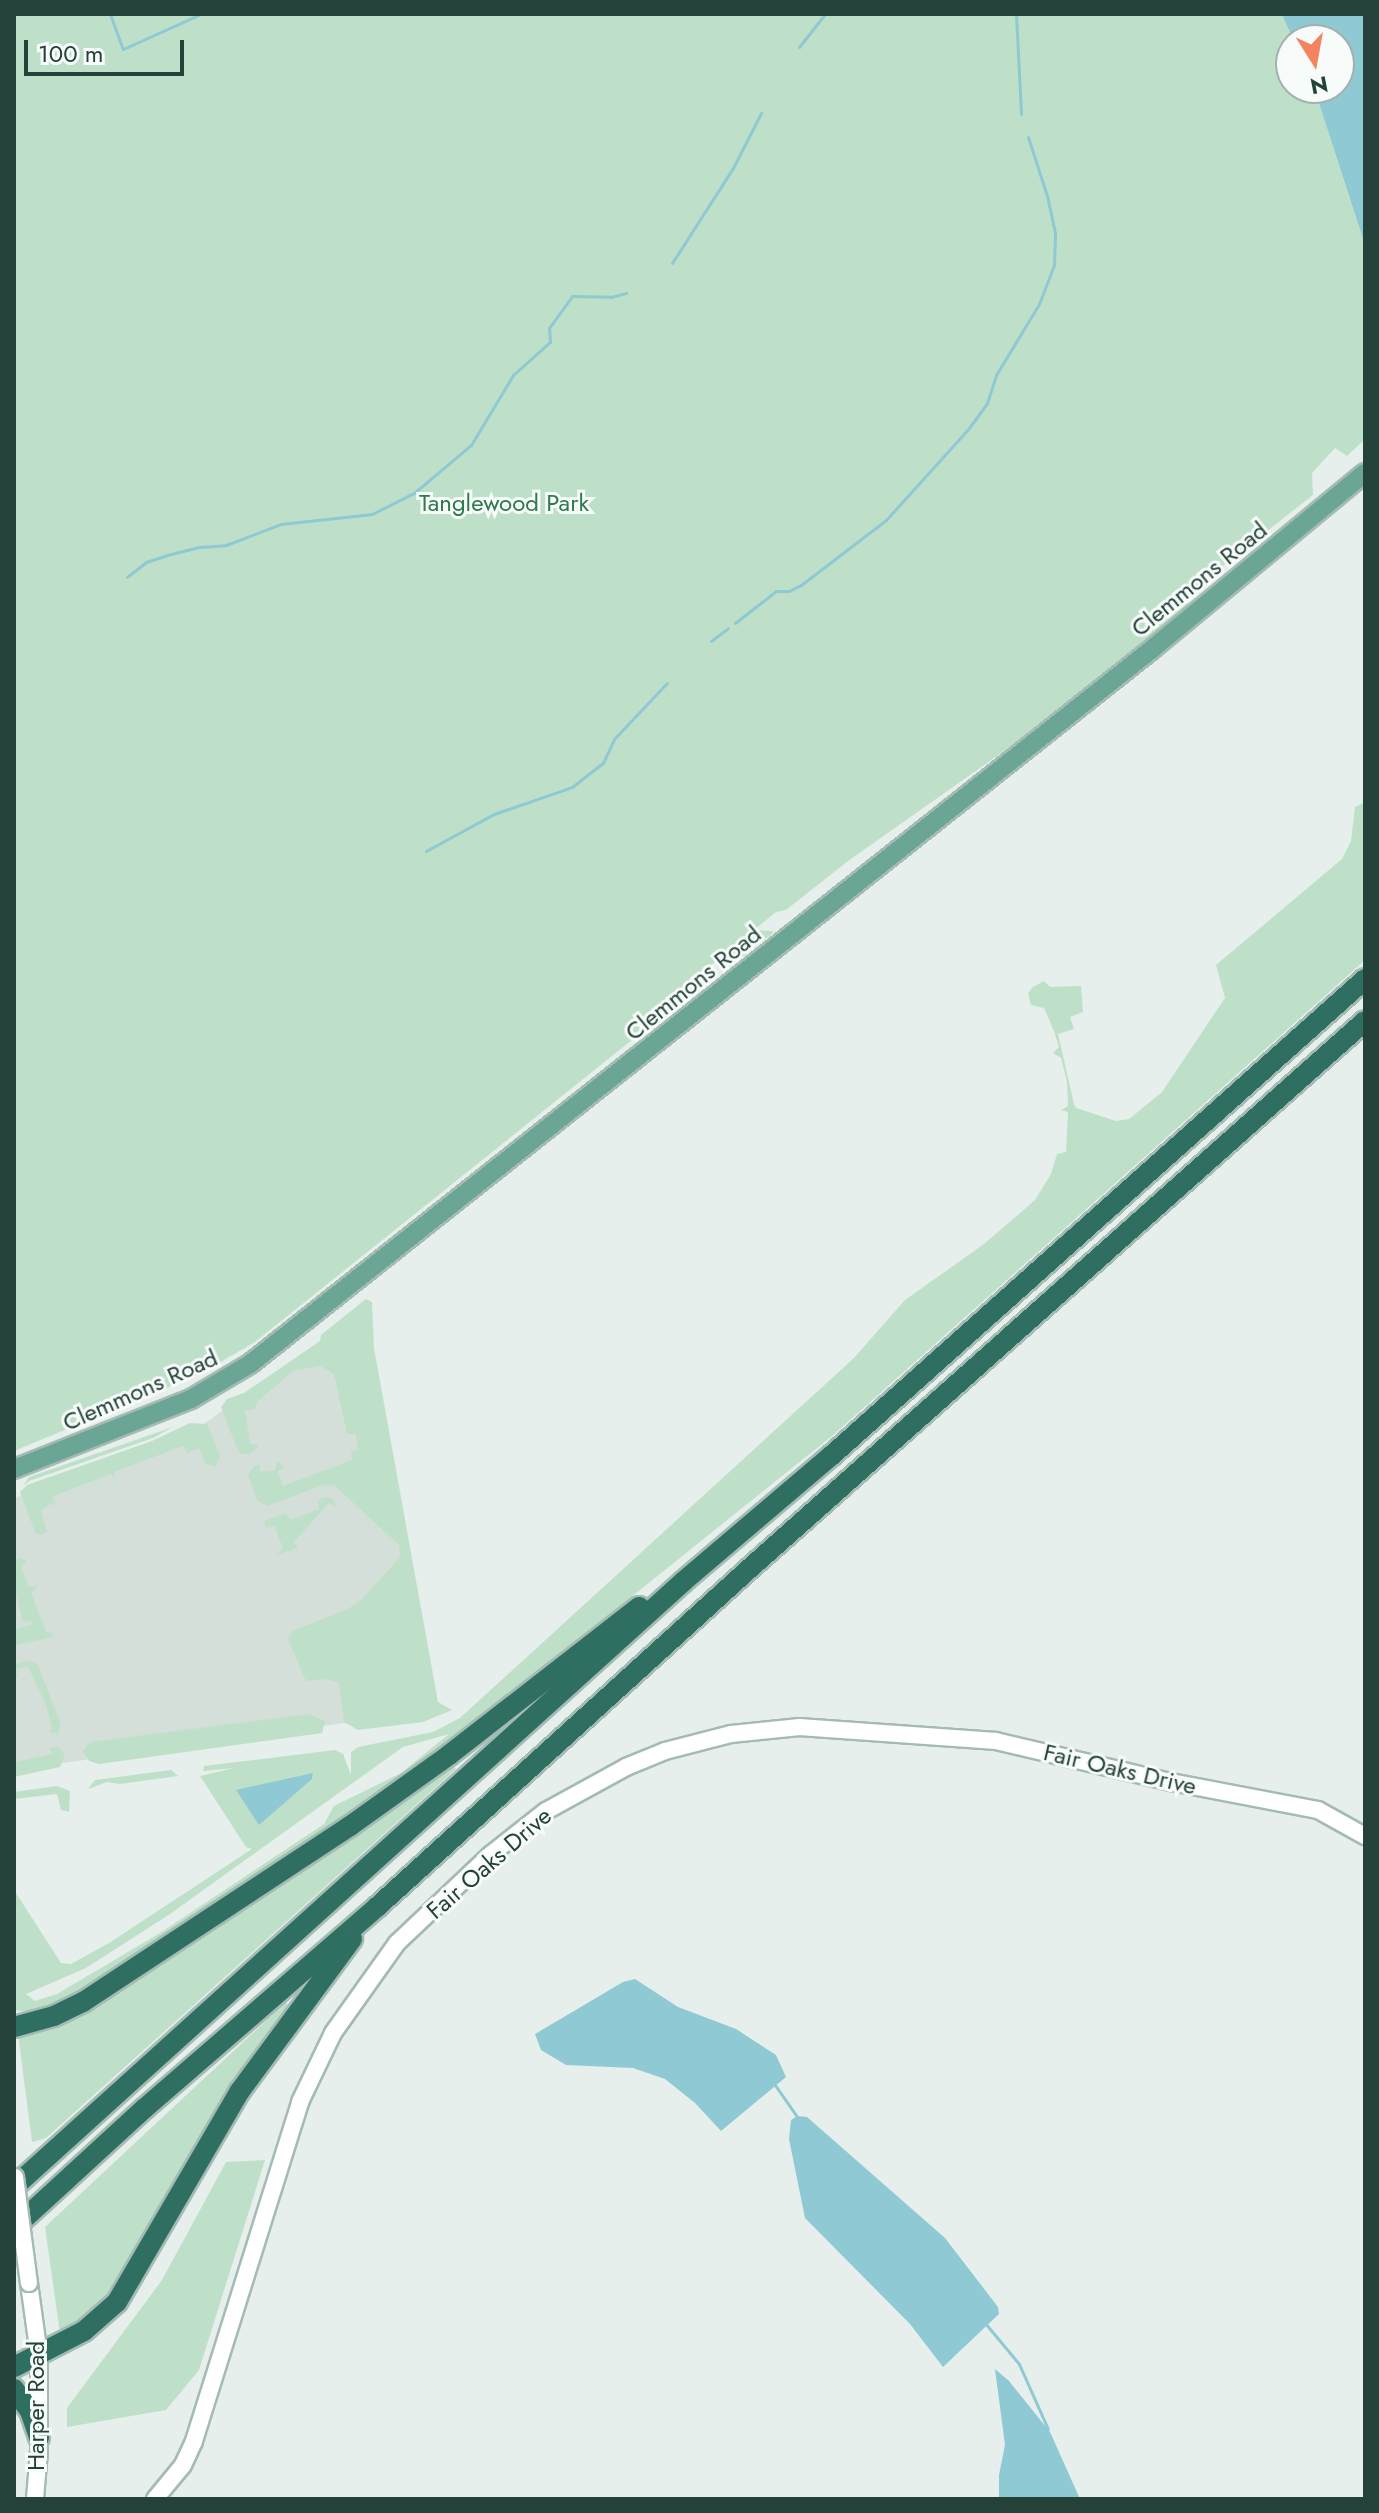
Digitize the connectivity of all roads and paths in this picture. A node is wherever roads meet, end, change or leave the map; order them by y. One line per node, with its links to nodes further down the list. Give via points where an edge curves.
1 (1365, 473): 4 (main road, Clemmons Road, via 1152,649 250,1364 191,1399)
2 (1365, 979): 5 (highway)
3 (1365, 1021): 7 (highway)
4 (14, 1469)
5 (684, 1581): 8 (highway, via 656,1594 350,1826 83,2002); 10 (highway)
6 (1365, 1836): 17 (street, Fair Oaks Drive, via 1318,1810 996,1741 800,1727 731,1734 665,1751 559,1803 490,1855 397,1943 333,2033 300,2102 194,2441 183,2465)
7 (377, 1907): 11 (highway); 12 (highway, via 240,2091 117,2302 84,2331)
8 (14, 2027)
9 (14, 2171): 12 (street, Harper Road, bridge)
10 (14, 2187)
11 (14, 2228)
12 (39, 2355): 13 (highway); 15 (street, Harper Road)
13 (14, 2367)
14 (14, 2389): 15 (highway, via 30,2411)
15 (39, 2437): 16 (street, Harper Road)
16 (35, 2499)
17 (155, 2499)

